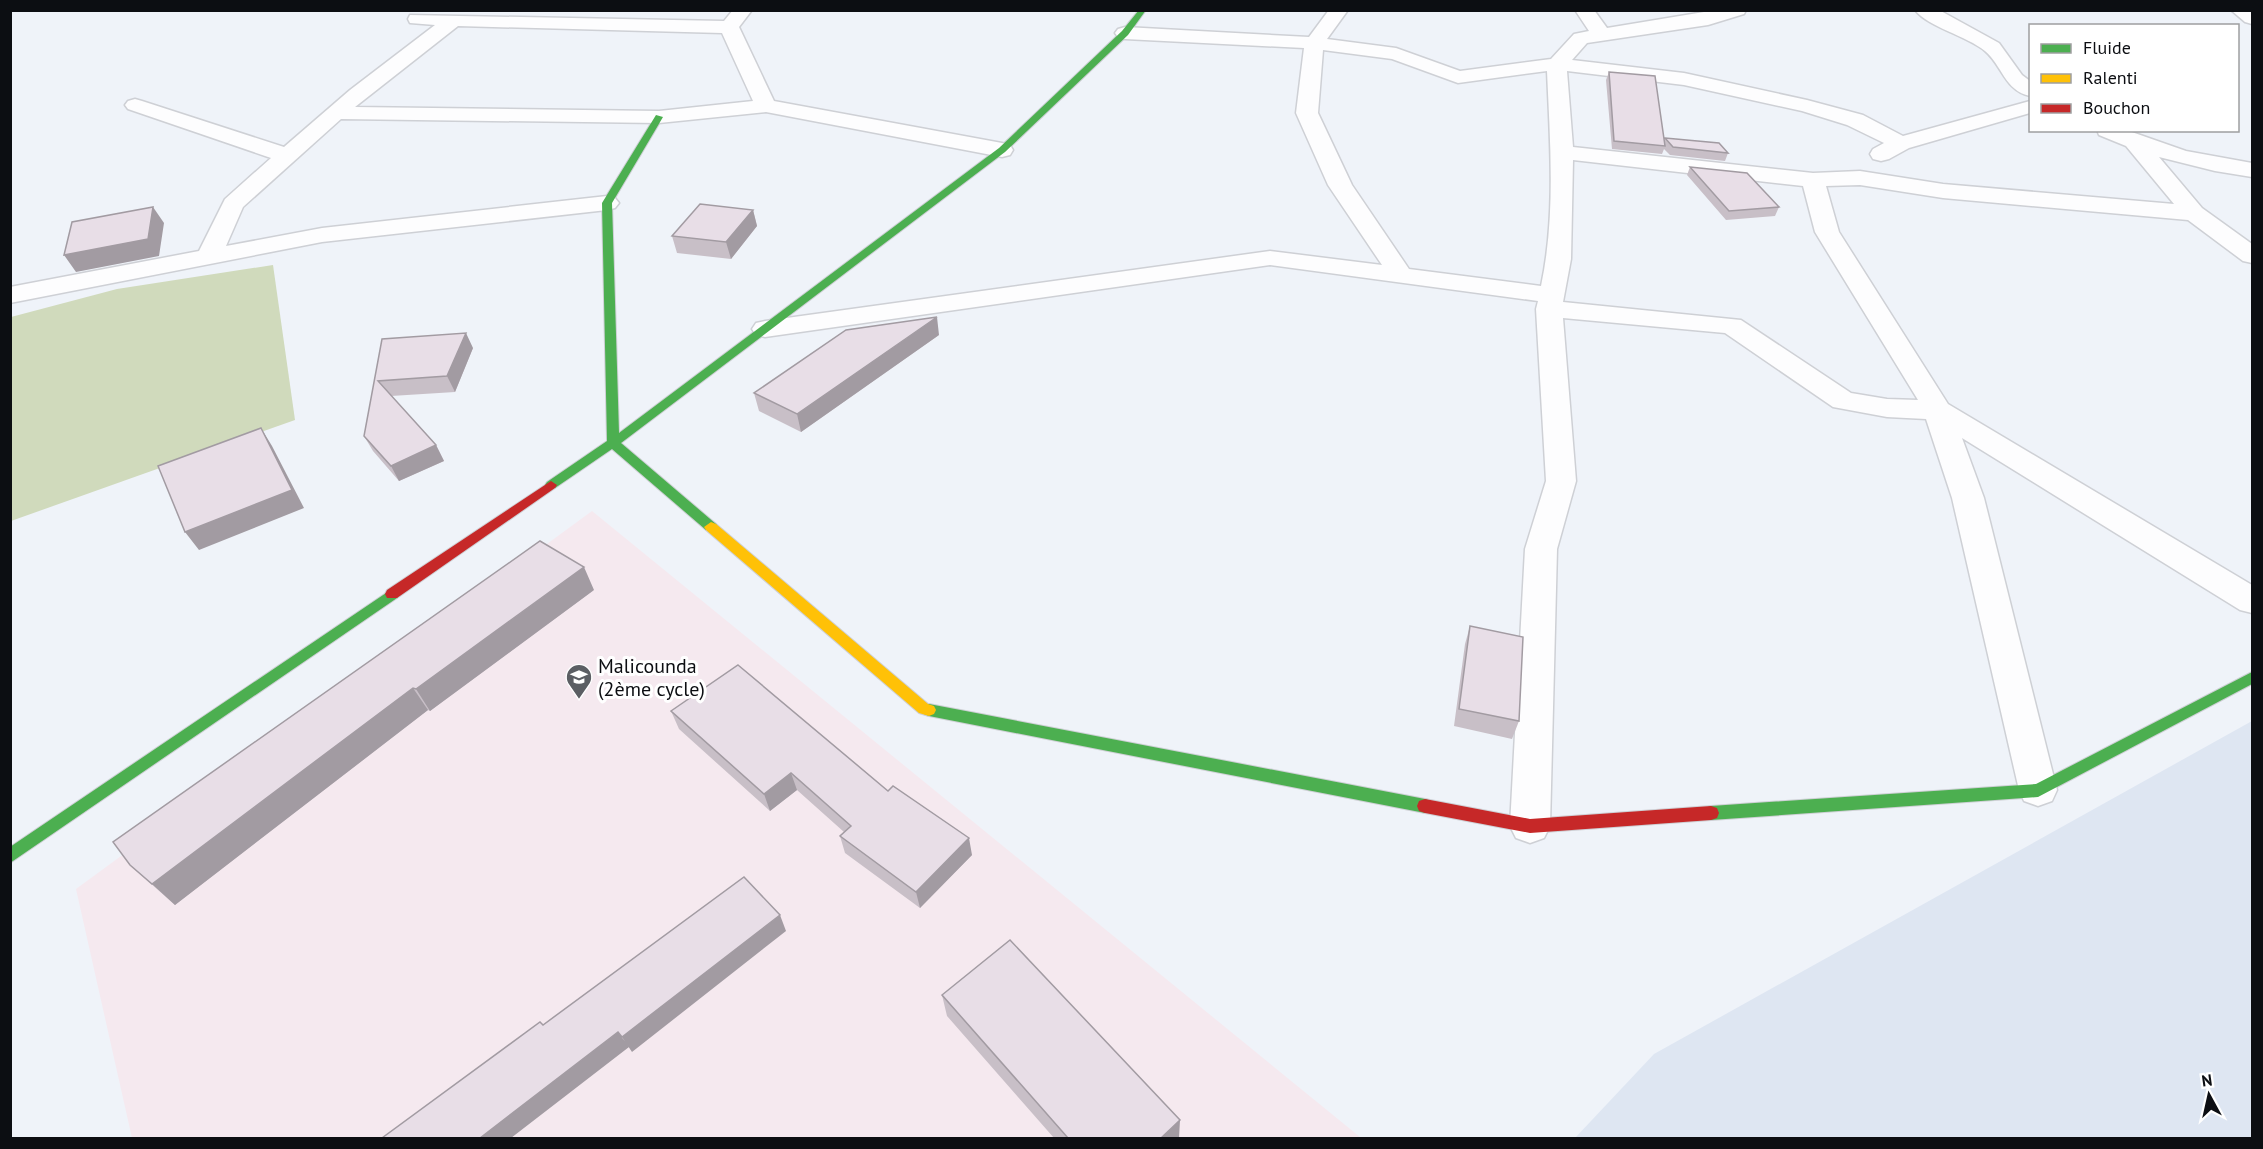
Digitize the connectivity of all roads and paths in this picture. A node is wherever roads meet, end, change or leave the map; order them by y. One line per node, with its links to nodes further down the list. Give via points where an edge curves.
1 (423, 10): 10 (street, via 417,19)
2 (743, 10): 11 (street)
3 (1143, 10): 12 (street)
4 (1339, 10): 14 (street)
5 (1584, 10): 13 (street)
6 (1737, 10): 13 (street)
7 (1924, 10): 16 (street, via 1992,47 2015,79)
8 (2240, 10): 9 (street)
9 (2253, 18)
10 (454, 20): 11 (street); 20 (street)
11 (729, 27): 18 (street)
12 (1125, 33): 14 (street); 25 (street)
13 (1602, 35): 15 (street, via 1581,38)
14 (1314, 43): 15 (street, via 1396,54 1458,77); 36 (street, via 1307,113 1340,185)
15 (1557, 64): 23 (street, via 1684,80 1807,106 1855,120); 26 (street)
16 (2029, 89)
17 (135, 105): 27 (street)
18 (766, 106): 21 (street); 25 (street)
19 (2029, 108): 23 (street)
20 (335, 113): 21 (street); 27 (street)
21 (658, 117): 31 (street)
22 (2111, 132): 24 (street)
23 (1901, 143): 29 (street, via 1872,160)
24 (2136, 144): 28 (street); 32 (street)
25 (1002, 150): 39 (street)
26 (1562, 153): 30 (street); 38 (street, via 1559,259)
27 (286, 156): 35 (street, via 233,204)
28 (2253, 170)
29 (1860, 178): 30 (street); 32 (street, via 1944,191)
30 (1813, 180): 40 (street, via 1827,232)
31 (607, 203): 35 (street, via 322,235); 41 (street)
32 (2194, 213): 33 (street)
33 (2243, 240): 34 (street)
34 (2253, 256)
35 (208, 257): 37 (street)
36 (1401, 275): 38 (street); 39 (street, via 1270,258)
37 (10, 295)
38 (1550, 302): 40 (street, via 1732,326 1843,401); 45 (street, via 1560,481 1541,549)
39 (765, 329): 41 (street)
40 (1938, 410): 42 (street); 44 (street, via 1968,498)
41 (613, 443): 45 (street, via 924,709); 46 (street)
42 (2253, 601)
43 (2253, 678): 44 (street)
44 (2037, 790): 45 (street)
45 (1530, 826)
46 (10, 856)

